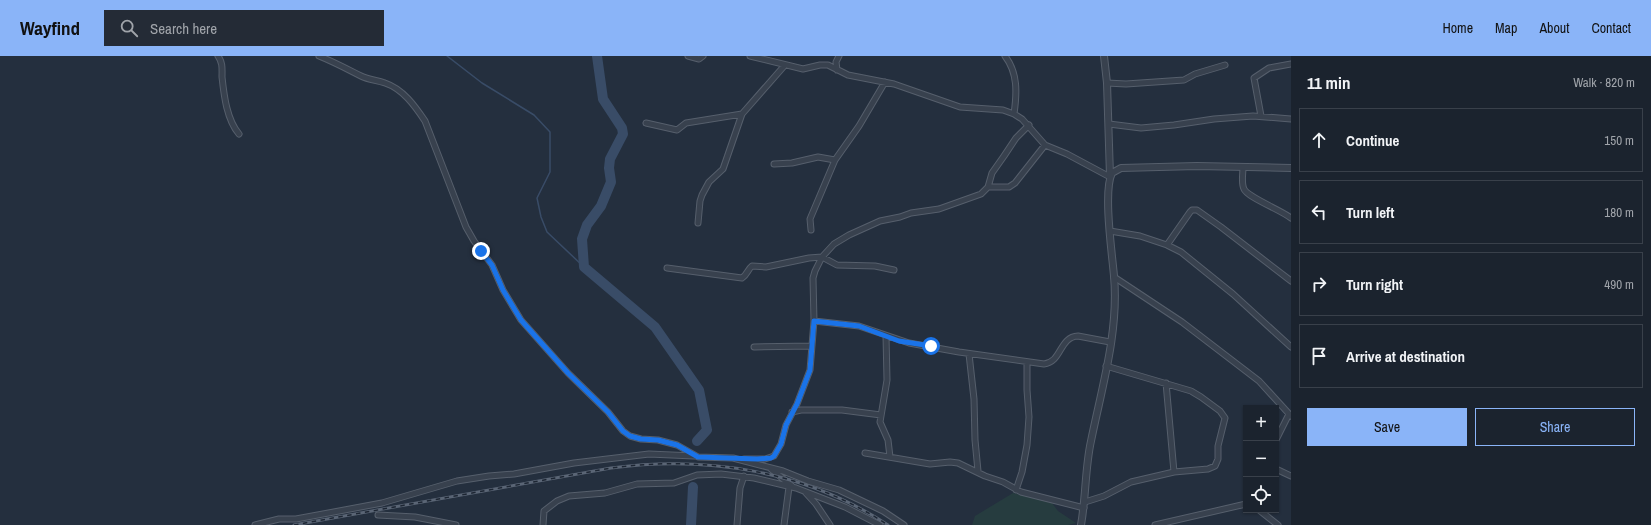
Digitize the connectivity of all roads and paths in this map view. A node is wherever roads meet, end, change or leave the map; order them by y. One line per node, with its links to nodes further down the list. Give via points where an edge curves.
1 (218, 56): 22 (street, via 222,63 229,117)
2 (319, 56): 55 (street, via 362,77 396,88 426,120 466,227 492,265 521,320 568,373 630,436 668,442)
3 (688, 56): 4 (street, via 699,59)
4 (703, 56)
5 (750, 56): 10 (street)
6 (839, 56): 12 (street, via 836,62)
7 (1005, 56): 16 (street, via 1013,69)
8 (1104, 56): 14 (street)
9 (1291, 64): 17 (street, via 1269,68 1254,78)
10 (785, 65): 12 (street, via 803,69 824,65); 15 (street)
11 (1225, 65): 14 (street, via 1184,80 1139,84)
12 (837, 70): 13 (street, via 848,75)
13 (885, 82): 16 (street, via 960,107 1003,110); 24 (street)
14 (1107, 83): 20 (street)
15 (742, 114): 19 (street, via 686,123 677,130); 31 (street, via 722,169 708,182 702,195)
16 (1014, 114): 21 (street)
17 (1261, 116): 18 (street); 20 (street, via 1141,128)
18 (1291, 119)
19 (646, 123)
20 (1109, 124): 28 (street)
21 (1029, 125): 23 (street); 29 (street, via 1016,138 992,173)
22 (239, 134)
23 (1045, 145): 28 (street); 29 (street, via 1015,183 1009,187)
24 (835, 160): 25 (street, via 818,157); 32 (street, via 810,219)
25 (774, 164)
26 (1243, 167): 27 (street); 28 (street, via 1121,168 1114,170); 30 (street, via 1243,186 1247,193)
27 (1291, 168)
28 (1110, 177): 33 (street)
29 (988, 187): 35 (street, via 981,194 939,209 911,213 875,223 838,242)
30 (1291, 218)
31 (698, 223)
32 (810, 230)
33 (1110, 231): 34 (street, via 1140,236); 38 (street)
34 (1167, 246): 39 (street, via 1190,212 1197,210); 45 (street, via 1188,258 1233,294)
35 (822, 256): 36 (street, via 766,268 752,266 742,278); 37 (street, via 837,265 875,266); 40 (street, via 813,278)
36 (667, 268)
37 (894, 270)
38 (1114, 277): 42 (street); 52 (street, via 1182,322 1254,378)
39 (1291, 281)
40 (814, 321): 41 (street, via 859,326); 43 (street)
41 (886, 336): 46 (street, via 899,341); 51 (street, via 887,380)
42 (1110, 342): 47 (street, via 1072,336 1067,339 1051,362); 48 (street)
43 (811, 346): 44 (street); 50 (street, via 810,370)
44 (754, 347)
45 (1291, 347)
46 (969, 354): 47 (street); 60 (street)
47 (1027, 362): 66 (street, via 1027,445)
48 (1106, 366): 49 (street); 68 (street, via 1090,442)
49 (1166, 383): 61 (street); 61 (street, via 1191,391 1220,411 1225,418 1215,466)
50 (792, 412): 51 (street, via 842,410); 57 (street, via 774,456 765,459)
51 (881, 415): 56 (street, via 881,427 888,440)
52 (1290, 415): 53 (street)
53 (1279, 435)
54 (865, 453): 56 (street)
55 (698, 457): 57 (street); 73 (street, via 649,454 489,476 457,481 382,503)
56 (890, 457): 60 (street, via 930,464 958,463)
57 (733, 458): 58 (street)
58 (768, 467): 65 (street); 80 (street, via 839,490 883,511)
59 (1279, 470): 63 (street)
60 (978, 472): 66 (street)
61 (1174, 472): 68 (street, via 1131,482)
62 (744, 476): 64 (street); 75 (street, via 697,474 674,483 636,484 605,494 569,496 544,511); 76 (street, via 740,488)
63 (1291, 476)
64 (789, 487): 65 (street); 77 (street)
65 (796, 488): 67 (street)
66 (1016, 490): 68 (street, via 1028,495)
67 (803, 491): 78 (street, via 816,504); 79 (street, via 845,506)
68 (1084, 505): 81 (street)
69 (1243, 505): 82 (street)
70 (1263, 513): 83 (street)
71 (378, 515): 72 (street, via 415,517)
72 (436, 523): 74 (street)
73 (255, 525)
74 (456, 525)
75 (543, 525)
76 (737, 525)
77 (784, 525)
78 (830, 525)
79 (880, 525)
80 (904, 525)
81 (1081, 525)
82 (1155, 525)
83 (1278, 525)

